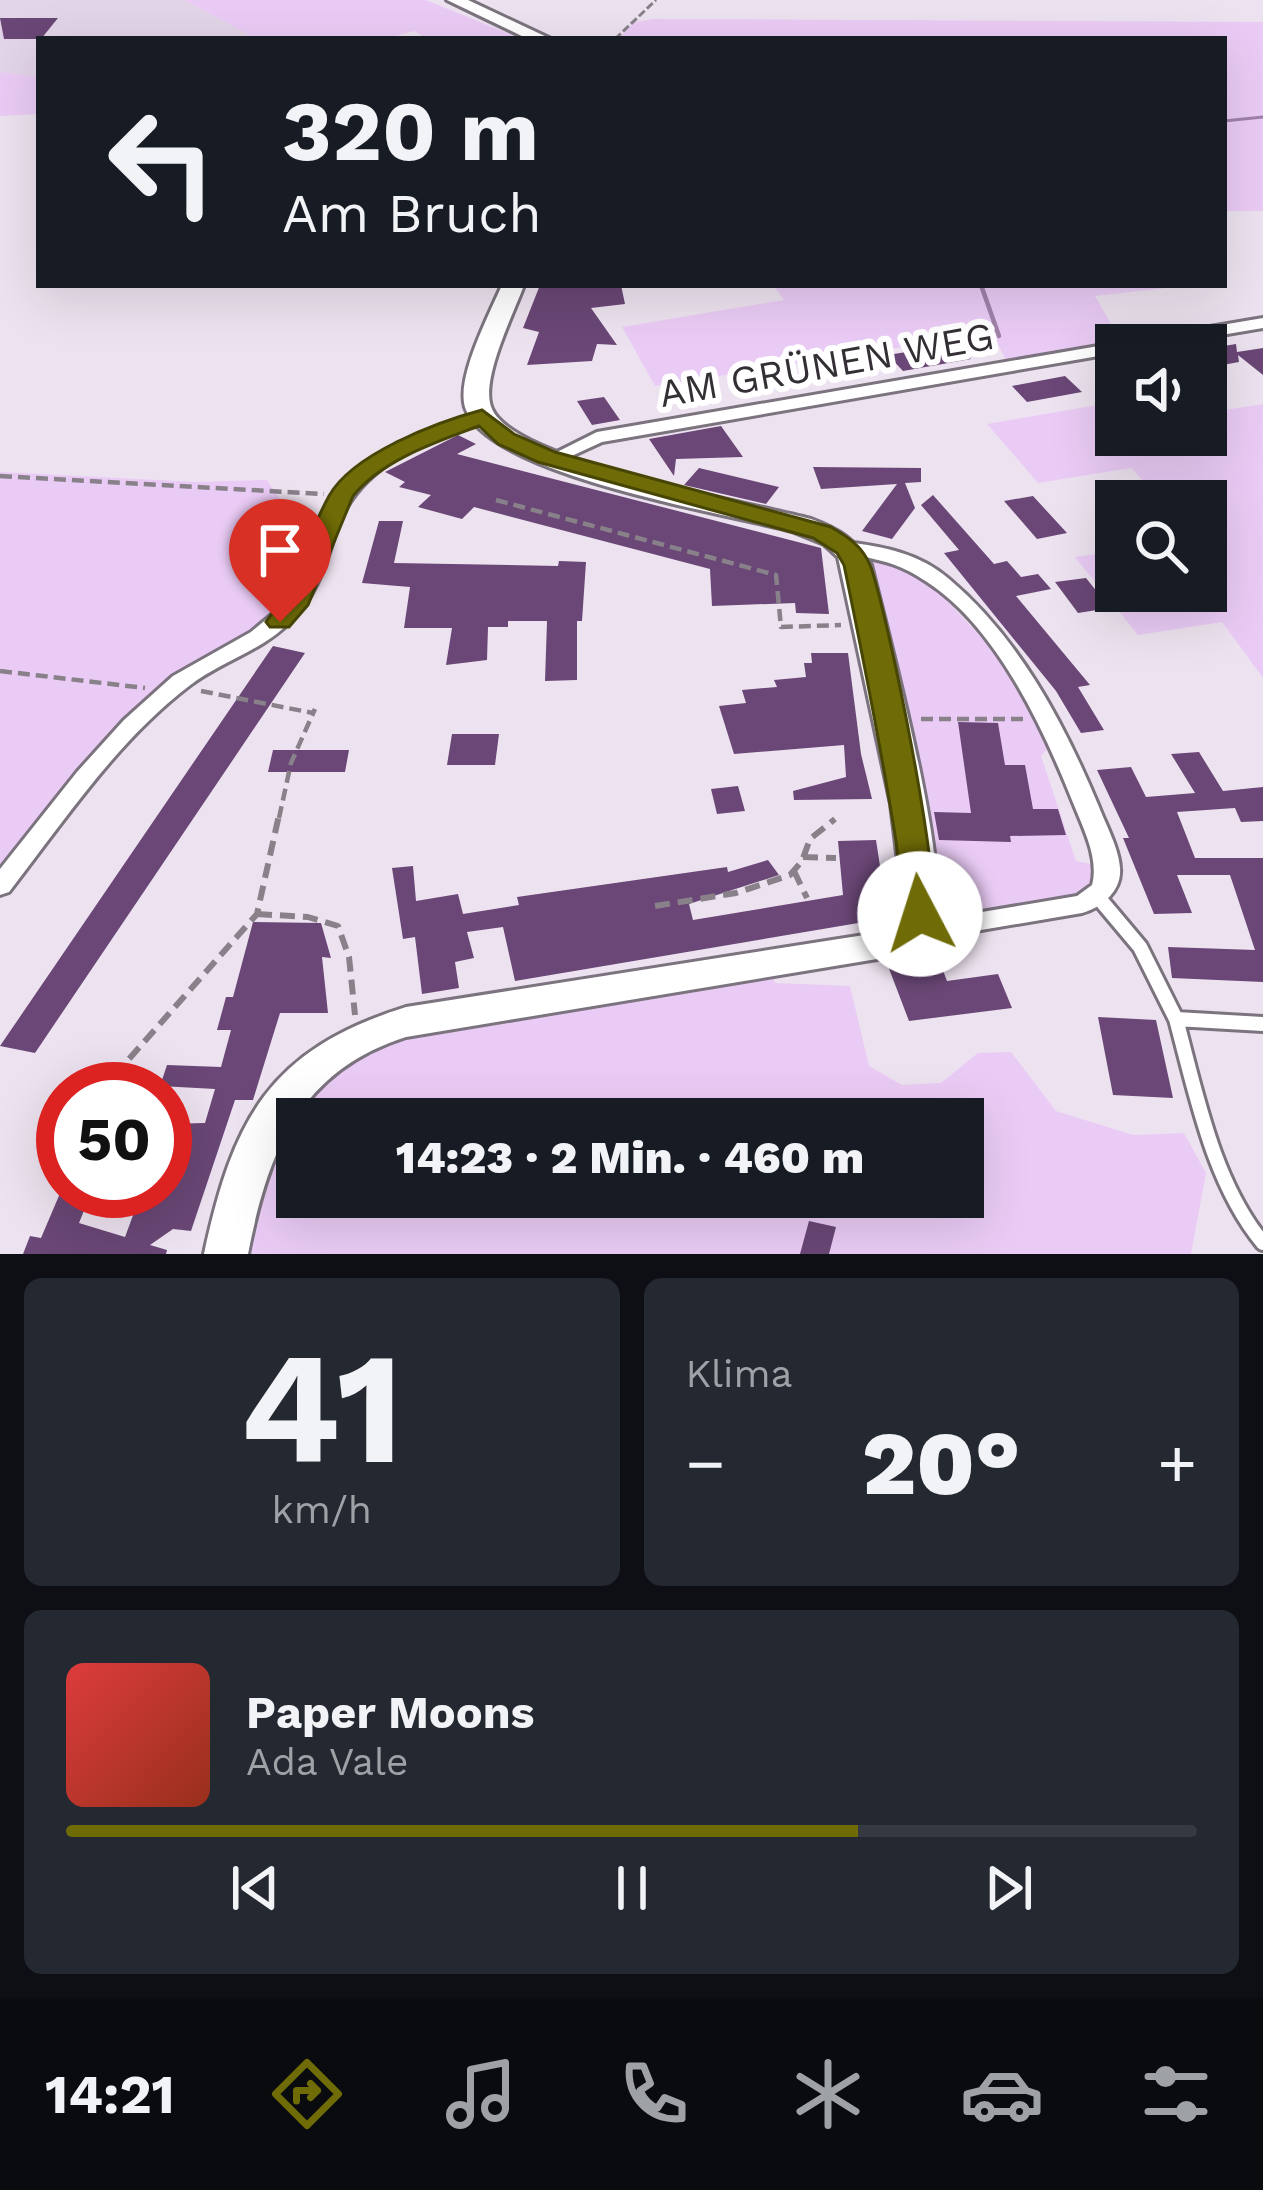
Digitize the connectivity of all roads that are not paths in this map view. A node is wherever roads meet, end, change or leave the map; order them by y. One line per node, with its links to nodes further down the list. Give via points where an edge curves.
1 (455, 0): 2 (main road)
2 (535, 36)
3 (512, 288): 7 (main road, via 480,381)
4 (1263, 323): 5 (street)
5 (1227, 329)
6 (1095, 352): 8 (street, AM GRÜNEN WEG, via 597,437)
7 (482, 417): 8 (main road, via 506,439); 10 (street, via 356,477 295,605 172,690)
8 (552, 459): 9 (main road, via 805,526)
9 (847, 548): 11 (street, via 885,549 929,573 1002,650 1070,760 1108,867); 12 (main road, via 890,719 920,886)
10 (0, 886)
11 (1098, 897): 12 (street, via 1007,918); 13 (lane, via 1140,946)
12 (915, 925): 16 (main road, via 883,945 406,1022 352,1023 276,1109 251,1151)
13 (1175, 1019): 14 (lane); 15 (lane, via 1227,1178 1246,1226)
14 (1263, 1024)
15 (1263, 1244)
16 (226, 1254)

